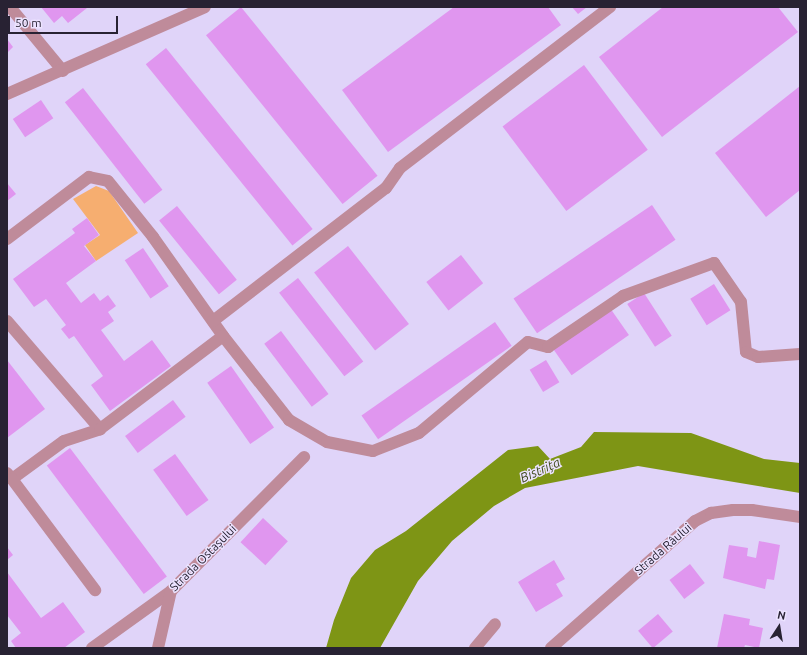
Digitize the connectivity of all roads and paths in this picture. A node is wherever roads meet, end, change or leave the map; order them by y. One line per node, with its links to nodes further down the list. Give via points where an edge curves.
1 (10, 7): 4 (street)
2 (205, 7): 4 (street)
3 (610, 7): 8 (street, via 400,168 386,188)
4 (63, 70): 5 (street)
5 (7, 94)
6 (7, 239): 8 (street, via 89,177 108,181 153,237)
7 (7, 321): 11 (street)
8 (213, 321): 9 (street)
9 (223, 336): 10 (street, via 289,420 327,442 373,451 419,433 528,342 548,347 623,296 714,263 741,302 746,352 758,357); 11 (street)
10 (800, 354)
11 (100, 429): 13 (street, via 64,441)
12 (304, 457): 16 (street, Strada Ostașului)
13 (9, 476): 15 (street)
14 (800, 517): 21 (street, Strada Râului, via 733,510 711,513 694,521)
15 (95, 590)
16 (171, 591): 18 (street, Strada Ostașului); 19 (street)
17 (495, 624): 20 (street)
18 (92, 648)
19 (158, 648)
20 (475, 648)
21 (551, 648)

